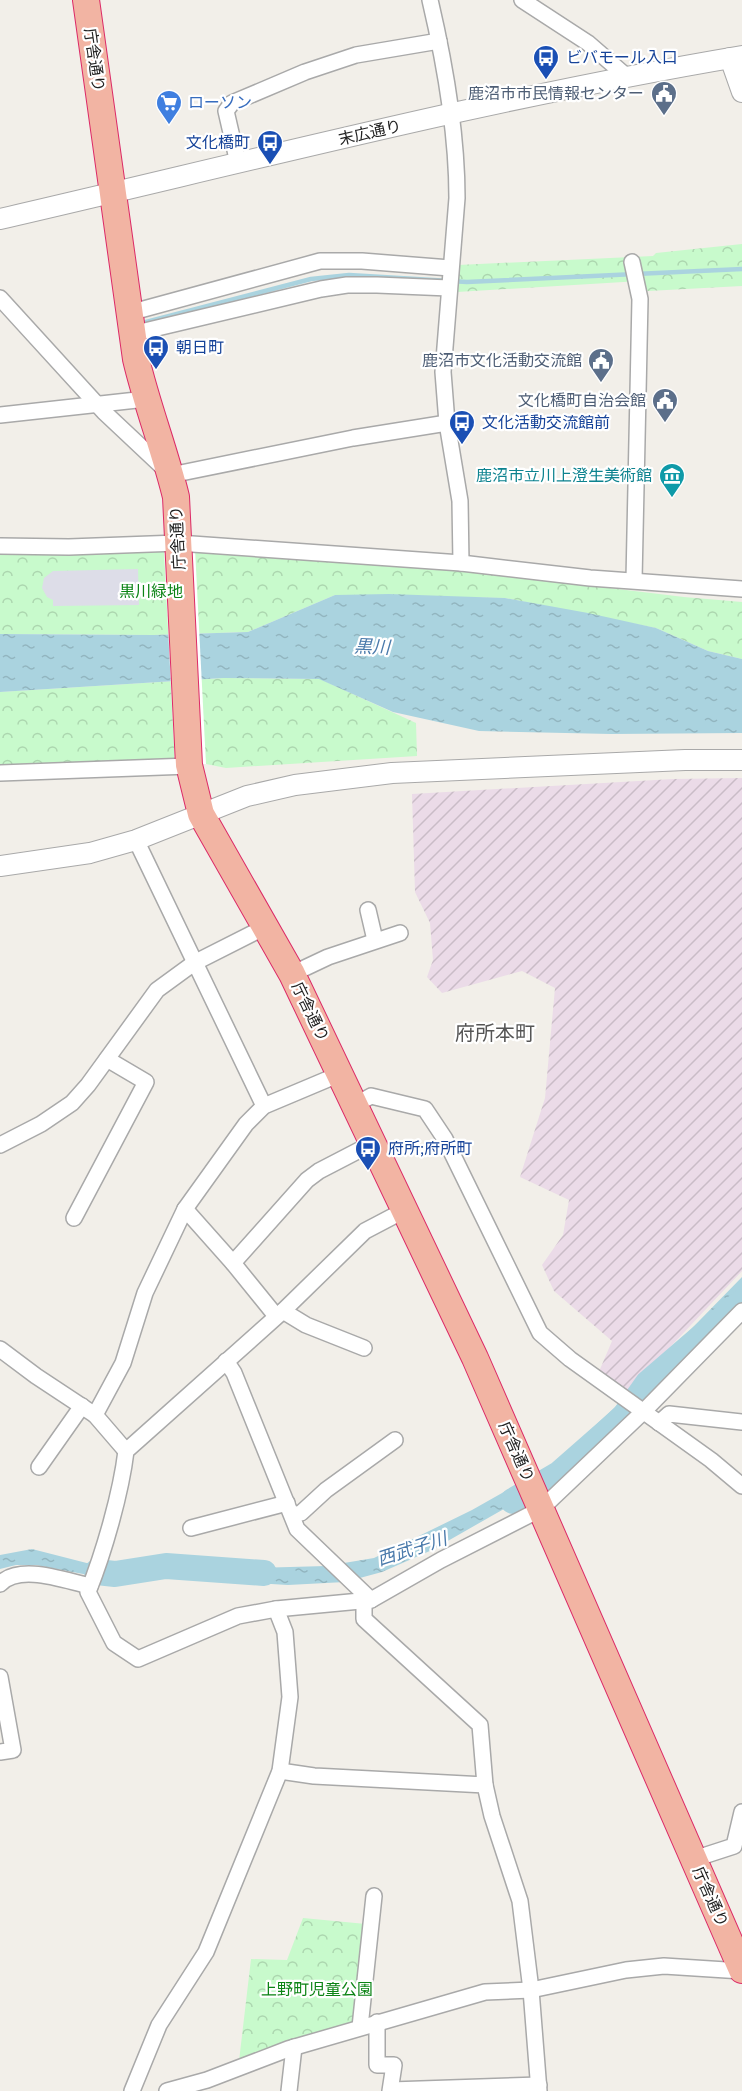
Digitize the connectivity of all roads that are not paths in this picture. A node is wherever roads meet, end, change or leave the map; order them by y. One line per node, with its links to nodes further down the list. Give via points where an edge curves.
1 (86, 0): 10 (highway, 庁舎通り)
2 (430, 0): 4 (street)
3 (522, 0): 6 (street, via 588,43)
4 (440, 41): 8 (street); 9 (street, via 356,56 305,72 232,103 226,111)
5 (736, 57): 6 (street, 末広通り); 7 (street)
6 (626, 76): 8 (street, 末広通り)
7 (742, 92)
8 (451, 114): 9 (street, 末広通り); 13 (street, via 457,173)
9 (238, 163): 10 (street, 末広通り)
10 (114, 193): 11 (street, 末広通り); 16 (highway, 庁舎通り)
11 (0, 219)
12 (632, 262): 25 (street, via 640,299)
13 (450, 268): 14 (street); 16 (street, via 320,261)
14 (449, 288): 16 (street, via 338,286); 20 (street, via 443,372)
15 (0, 298): 18 (street)
16 (131, 324): 17 (highway, 庁舎通り)
17 (146, 399): 18 (street); 21 (highway, 庁舎通り)
18 (97, 404): 19 (street); 21 (street)
19 (0, 415)
20 (447, 423): 21 (street); 24 (street, via 460,501)
21 (171, 475): 23 (highway, 庁舎通り)
22 (0, 546): 23 (street)
23 (178, 546): 24 (street); 28 (highway, 庁舎通り)
24 (460, 563): 25 (street)
25 (634, 580): 26 (street)
26 (742, 589)
27 (742, 760): 30 (street, via 392,773 265,791)
28 (189, 765): 29 (street); 30 (highway, 庁舎通り)
29 (0, 773)
30 (201, 814): 31 (street); 34 (highway, 庁舎通り)
31 (136, 840): 32 (street, via 90,853); 37 (street)
32 (0, 866)
33 (368, 910): 36 (street)
34 (265, 927): 37 (street); 38 (highway, 庁舎通り)
35 (396, 939): 36 (street)
36 (375, 940): 38 (street)
37 (194, 963): 39 (street, via 157,990); 42 (street)
38 (292, 974): 40 (highway, 庁舎通り)
39 (108, 1059): 44 (street, via 72,1103); 47 (street, via 146,1082)
40 (340, 1074): 41 (highway, 庁舎通り); 42 (street)
41 (355, 1105): 43 (highway, 庁舎通り); 54 (street, via 371,1096 425,1109 445,1139 540,1333)
42 (264, 1106): 45 (street, via 246,1124)
43 (373, 1143): 46 (highway, 庁舎通り); 48 (street, via 307,1180)
44 (0, 1145)
45 (185, 1209): 48 (street); 55 (street, via 145,1293 123,1363)
46 (405, 1210): 50 (street, via 365,1231); 62 (highway, 庁舎通り)
47 (74, 1218)
48 (233, 1263): 50 (street)
49 (742, 1311): 54 (street)
50 (280, 1313): 51 (street); 53 (street)
51 (364, 1348)
52 (0, 1349): 55 (street)
53 (226, 1361): 59 (street); 63 (street)
54 (640, 1409): 57 (street); 62 (street)
55 (89, 1410): 59 (street); 60 (street)
56 (742, 1422): 57 (street, via 669,1414)
57 (659, 1423): 61 (street)
58 (395, 1440): 63 (street, via 301,1513)
59 (126, 1451): 66 (street)
60 (39, 1467)
61 (742, 1486)
62 (539, 1504): 67 (street); 74 (highway, 庁舎通り)
63 (289, 1509): 64 (street); 67 (street, via 297,1529)
64 (191, 1527)
65 (0, 1584): 66 (street, via 12,1576 32,1573)
66 (90, 1586): 68 (street, via 88,1592 114,1643 138,1659 238,1616)
67 (367, 1600): 68 (street); 72 (street, via 364,1619 480,1725)
68 (276, 1610): 71 (street, via 285,1632 290,1697)
69 (0, 1677): 70 (street, via 13,1750)
70 (0, 1752)
71 (280, 1771): 72 (street); 82 (street, via 206,1952 159,2025)
72 (484, 1785): 77 (street, via 520,1901)
73 (742, 1815): 74 (street, via 734,1846)
74 (694, 1859): 76 (highway, 庁舎通り)
75 (374, 1896): 79 (street)
76 (742, 1970): 77 (street, via 664,1966)
77 (531, 1990): 78 (street, via 485,1992); 81 (street)
78 (377, 2022): 79 (street); 85 (street, via 377,2065 394,2065)
79 (360, 2027): 80 (street)
80 (294, 2047): 83 (street); 84 (street)
81 (539, 2088): 85 (street)
82 (132, 2091)
83 (167, 2091)
84 (289, 2091)
85 (390, 2091)

